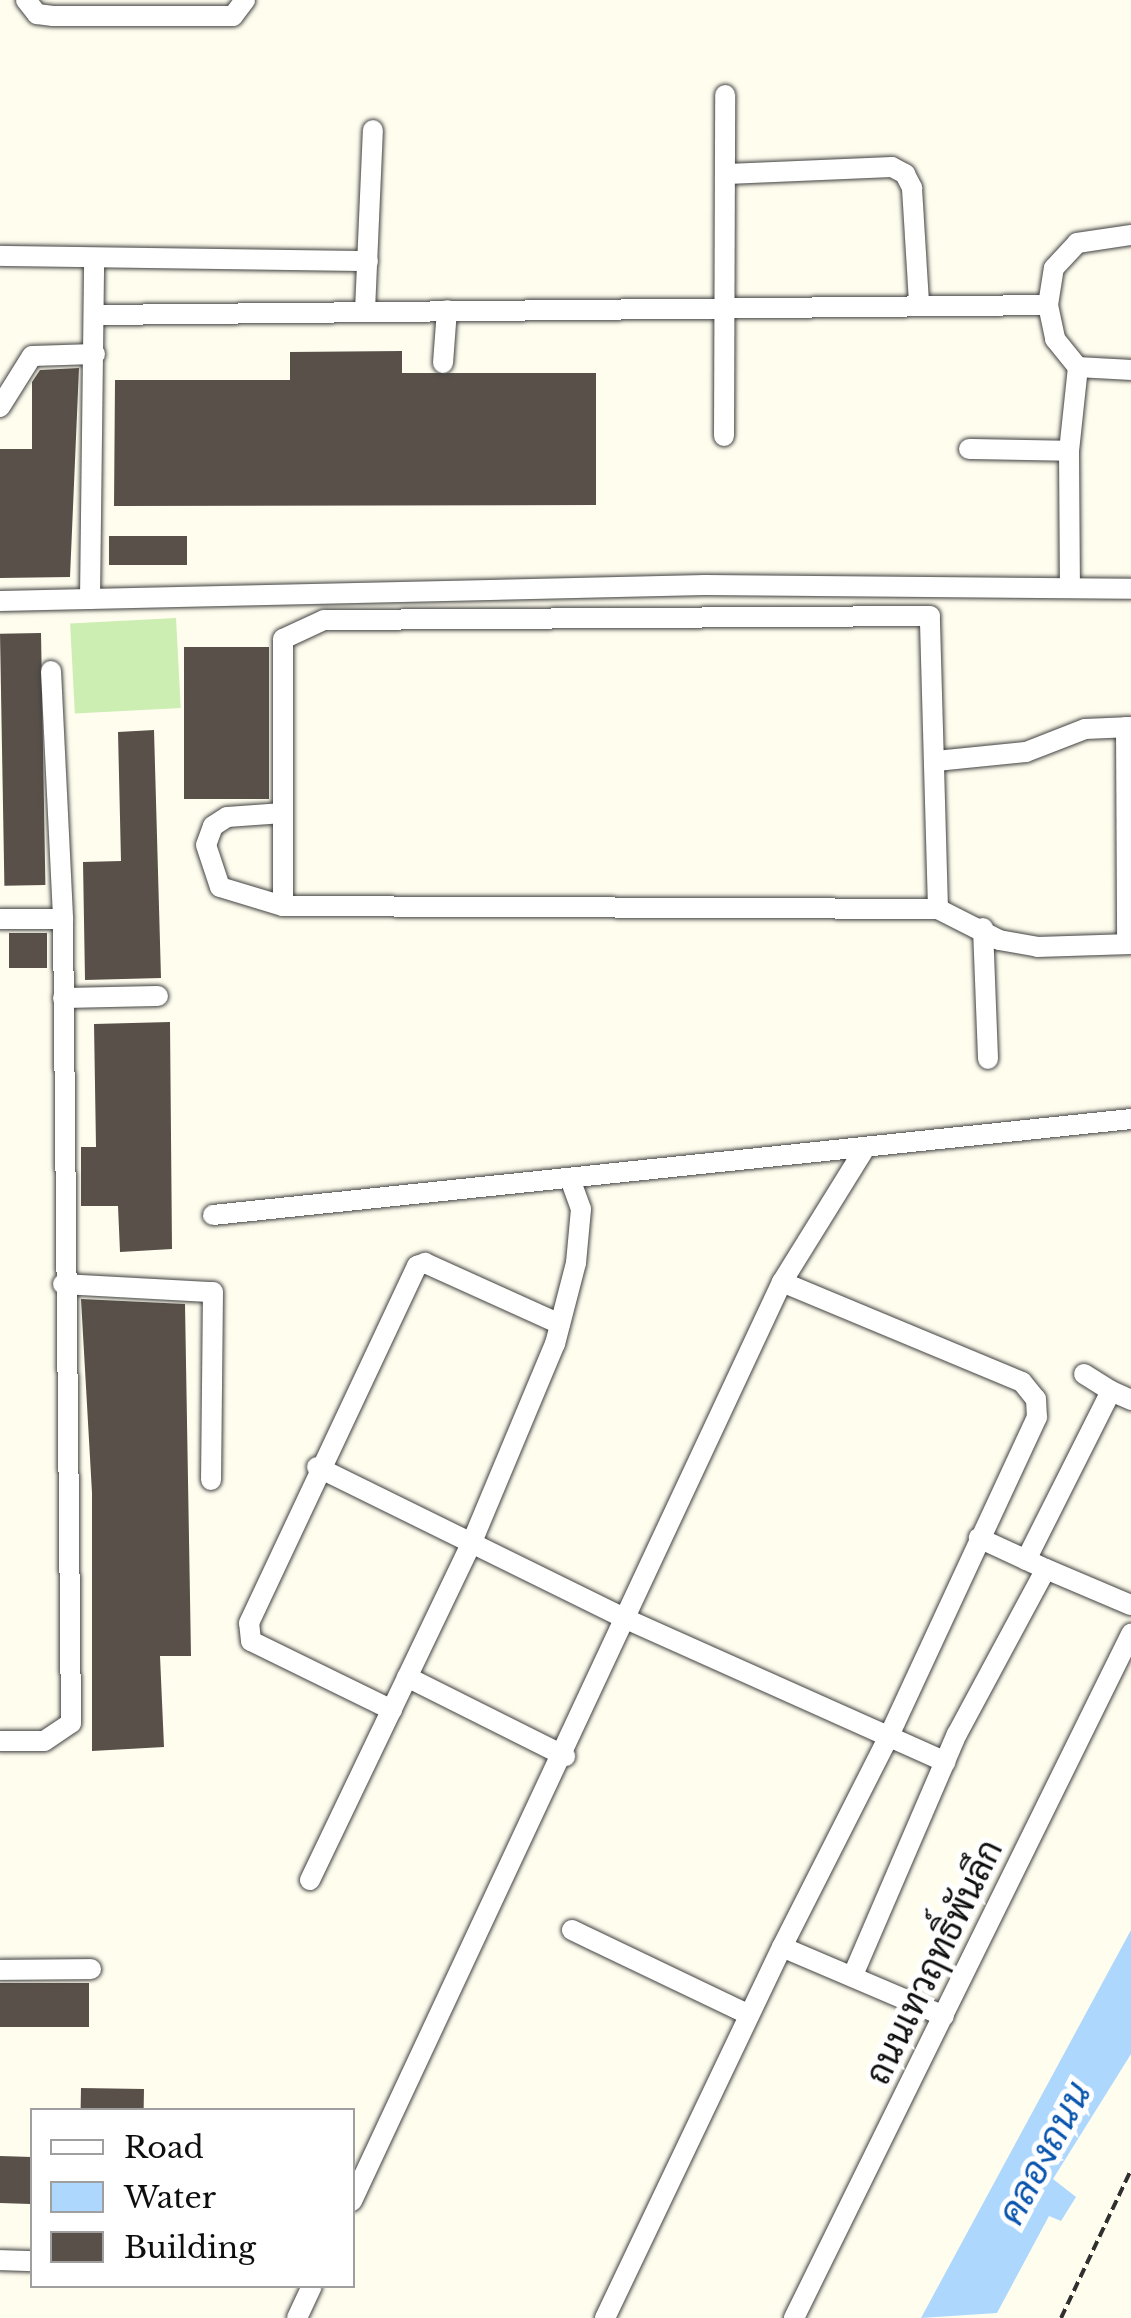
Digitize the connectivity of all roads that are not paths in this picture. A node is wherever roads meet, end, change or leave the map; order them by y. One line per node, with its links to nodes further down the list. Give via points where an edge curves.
1 (26, 0): 2 (street, via 37,14 125,16 233,16)
2 (245, 0)
3 (725, 95): 5 (street)
4 (373, 130): 9 (street)
5 (728, 174): 10 (street, via 892,167 905,174 912,188); 12 (street)
6 (1131, 234): 11 (street, via 1077,243 1054,268)
7 (0, 256): 8 (street, via 82,253)
8 (94, 259): 9 (street); 15 (street)
9 (368, 261): 13 (street)
10 (919, 303): 11 (street); 12 (street)
11 (1048, 305): 18 (street, via 1055,339)
12 (726, 306): 14 (street); 21 (street)
13 (366, 310): 14 (street); 15 (street)
14 (447, 310): 17 (street)
15 (96, 315): 16 (street)
16 (96, 354): 20 (street, via 32,356); 27 (street)
17 (443, 363)
18 (1078, 367): 19 (street); 23 (street)
19 (1131, 370)
20 (0, 407)
21 (724, 436)
22 (969, 449): 23 (street)
23 (1069, 452): 25 (street)
24 (926, 587): 25 (street); 27 (street, via 705,585); 29 (street)
25 (1070, 588): 26 (street)
26 (1131, 589)
27 (90, 599): 28 (street)
28 (0, 601)
29 (930, 616): 32 (street); 33 (street, via 324,620 300,626 283,639)
30 (51, 671): 37 (street)
31 (1128, 727): 32 (street, via 1085,729 1026,752); 39 (street)
32 (936, 761): 35 (street)
33 (282, 813): 34 (street); 34 (street, via 228,816 212,826 206,845 220,887)
34 (283, 906): 35 (street)
35 (938, 909): 38 (street)
36 (0, 919): 37 (street)
37 (63, 919): 41 (street)
38 (983, 928): 39 (street, via 999,940 1037,947); 42 (street)
39 (1129, 944)
40 (158, 996): 41 (street)
41 (62, 998): 48 (street)
42 (988, 1060)
43 (1131, 1119): 44 (street)
44 (865, 1148): 45 (street); 47 (street)
45 (570, 1178): 46 (street); 49 (street, via 581,1209)
46 (212, 1215)
47 (782, 1282): 55 (street, via 1022,1382 1036,1399 1037,1417); 59 (street)
48 (63, 1284): 54 (street, via 213,1292); 64 (street, via 71,1723 44,1740)
49 (560, 1324): 53 (street, via 425,1263 418,1266); 56 (street)
50 (1084, 1374): 51 (street)
51 (1111, 1391): 52 (street); 57 (street)
52 (1131, 1400)
53 (318, 1467): 56 (street); 62 (street, via 246,1634)
54 (211, 1480)
55 (979, 1538): 57 (street); 63 (street)
56 (472, 1542): 59 (street); 61 (street)
57 (1036, 1564): 58 (street); 66 (street)
58 (1131, 1605)
59 (626, 1619): 63 (street); 65 (street)
60 (1131, 1634): 74 (street, ถนนเทวฤทธิ์พันลึก)
61 (407, 1678): 62 (street); 65 (street)
62 (392, 1710): 67 (street)
63 (888, 1738): 66 (street); 69 (street)
64 (0, 1741)
65 (565, 1756): 75 (street)
66 (944, 1762): 72 (street)
67 (310, 1880)
68 (572, 1930): 73 (street)
69 (782, 1947): 72 (street); 73 (street)
70 (91, 1968): 71 (street)
71 (0, 1970)
72 (853, 1975): 74 (street)
73 (746, 2014): 80 (street)
74 (944, 2016): 81 (street, ถนนเทวฤทธิ์พันลึก)
75 (355, 2195)
76 (0, 2260): 77 (street)
77 (30, 2261)
78 (311, 2288): 79 (street)
79 (297, 2318)
80 (604, 2318)
81 (794, 2318)

